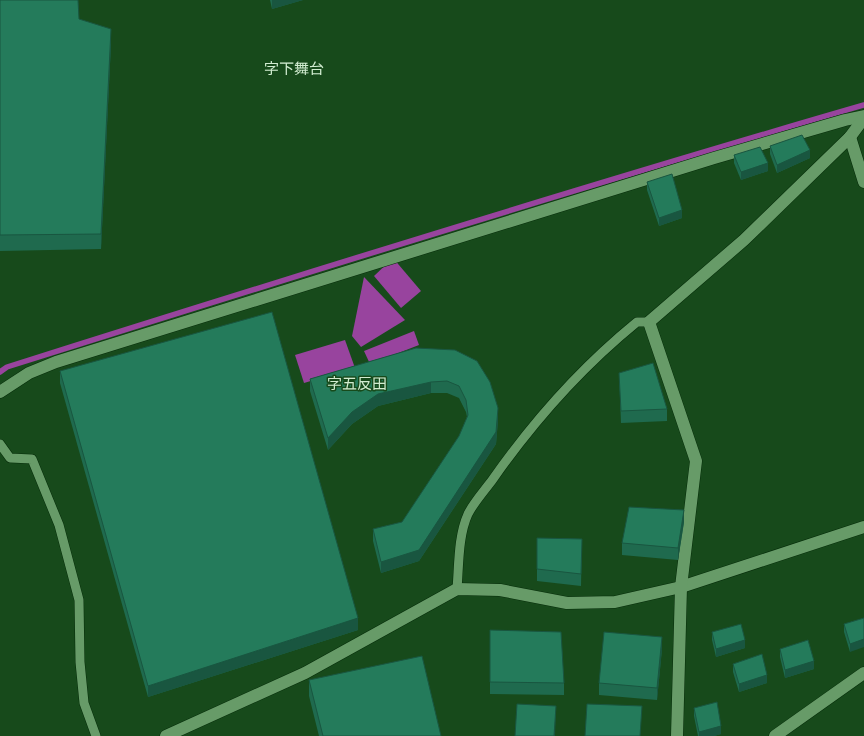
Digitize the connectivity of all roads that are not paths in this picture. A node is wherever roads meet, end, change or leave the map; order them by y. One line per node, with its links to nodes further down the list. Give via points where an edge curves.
1 (864, 117): 2 (street); 5 (street, via 845,120 714,158 56,362 29,373)
2 (850, 137): 3 (street); 4 (street, via 744,240)
3 (864, 182)
4 (648, 322): 8 (street, via 696,461); 9 (lane, via 637,322 620,336 571,385 509,456 468,514 462,540)
5 (0, 392)
6 (0, 444): 11 (lane, via 10,458 32,459 60,525 78,600 84,703)
7 (864, 527): 8 (street)
8 (681, 587): 9 (street, via 615,602 568,603 500,590); 13 (street)
9 (457, 589): 12 (street, via 305,673)
10 (864, 673): 14 (street)
11 (96, 736)
12 (166, 736)
13 (677, 736)
14 (775, 736)

